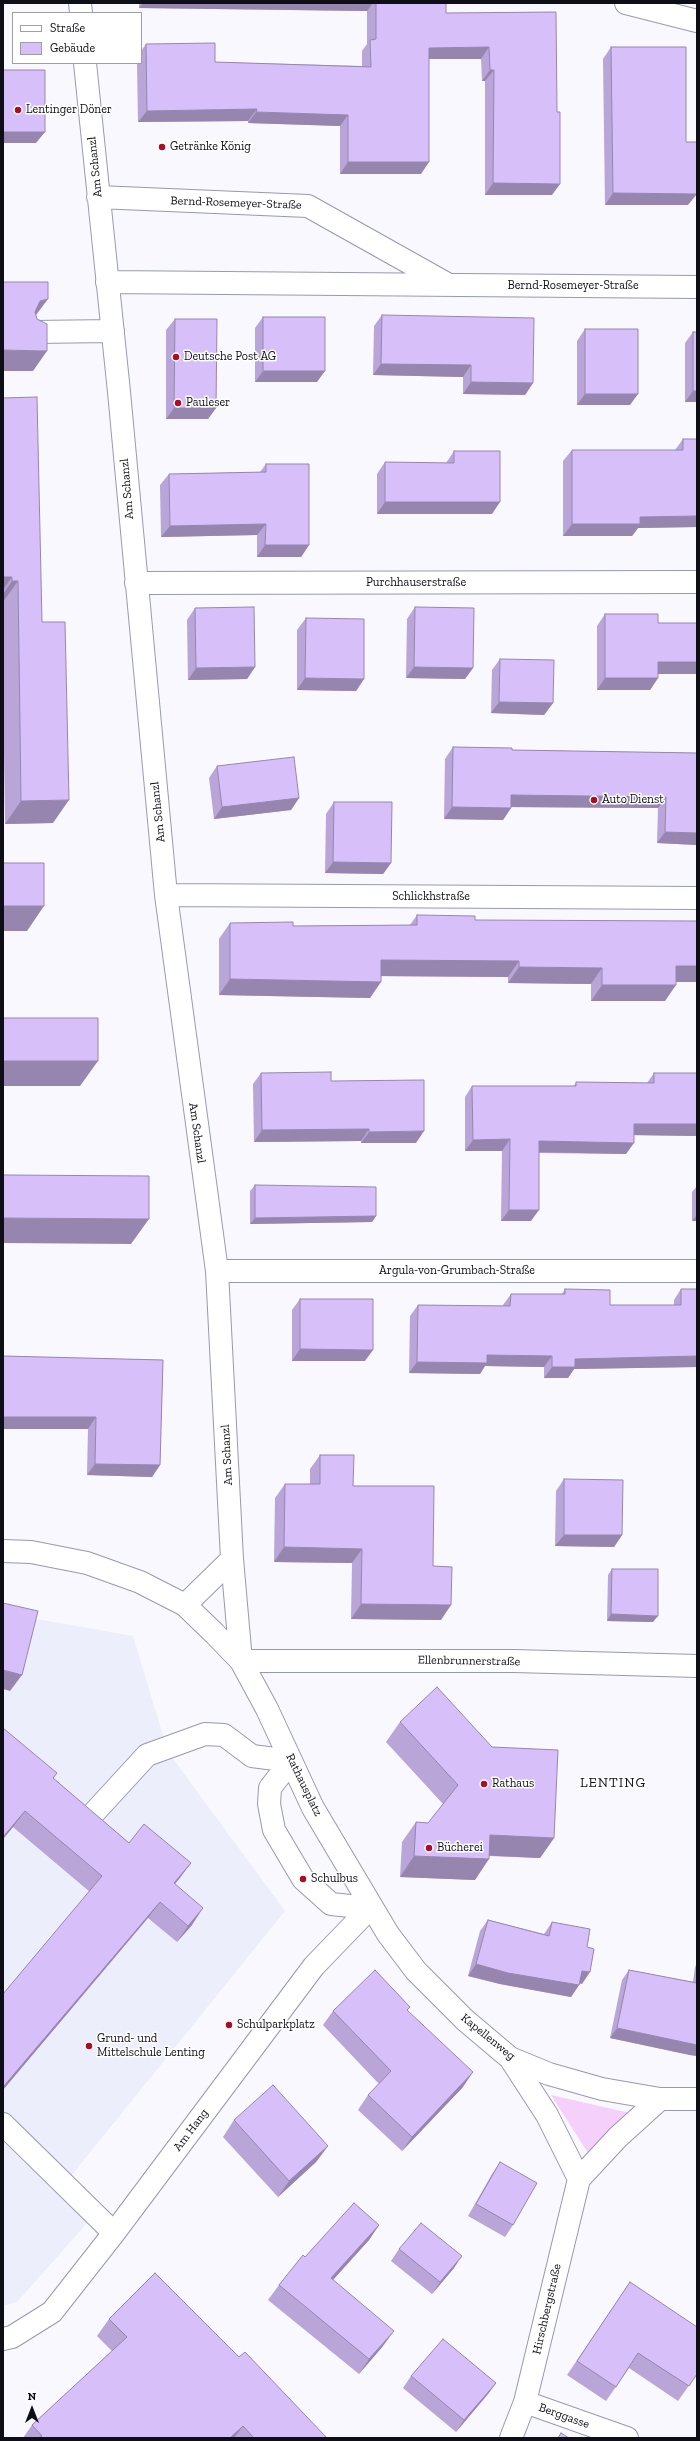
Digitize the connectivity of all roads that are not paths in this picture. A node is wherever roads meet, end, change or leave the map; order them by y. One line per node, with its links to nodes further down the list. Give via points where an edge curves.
1 (626, 3): 2 (street)
2 (697, 21)
3 (85, 64): 4 (street, Am Schanzl)
4 (98, 197): 5 (street, Am Schanzl); 6 (street, Bernd-Rosemeyer-Straße, via 308,206)
5 (107, 282): 6 (street, Bernd-Rosemeyer-Straße); 8 (street, Am Schanzl)
6 (450, 286): 7 (street, Bernd-Rosemeyer-Straße)
7 (697, 287)
8 (113, 331): 9 (street); 11 (street, Am Schanzl)
9 (34, 332)
10 (697, 582): 11 (street, Purchhauserstraße)
11 (136, 583): 12 (street, Am Schanzl)
12 (166, 895): 13 (street, Schlickhstraße); 14 (street, Am Schanzl)
13 (697, 898)
14 (217, 1271): 15 (street, Argula-von-Grumbach-Straße); 17 (street, Am Schanzl)
15 (697, 1271)
16 (3, 1552): 18 (street, via 31,1552 87,1563 140,1582)
17 (232, 1559): 18 (street); 19 (street, Am Schanzl)
18 (184, 1605): 19 (street)
19 (241, 1660): 20 (street, Ellenbrunnerstraße, via 514,1661); 21 (street, Rathausplatz)
20 (697, 1666)
21 (291, 1761): 22 (street, via 252,1756 224,1735 205,1734 147,1755); 23 (street, Rathausplatz, via 313,1808); 23 (street, via 270,1788 269,1804 274,1830 303,1879 331,1904)
22 (91, 1816)
23 (370, 1908): 24 (street, Kapellenweg, via 416,1971 465,2020); 29 (street, Am Hang, via 314,1966)
24 (510, 2058): 25 (street, Kapellenweg, via 549,2074 602,2089); 28 (street, via 547,2115)
25 (660, 2099): 26 (street, Kapellenweg); 28 (street, Hirschbergstraße, via 618,2137)
26 (697, 2099)
27 (3, 2124): 29 (street)
28 (579, 2179): 31 (street, Hirschbergstraße)
29 (114, 2233): 30 (street, Am Hang, via 52,2312 12,2337)
30 (3, 2339)
31 (525, 2402): 32 (street, Hirschbergstraße); 33 (street, Berggasse)
32 (512, 2438)
33 (627, 2438)

